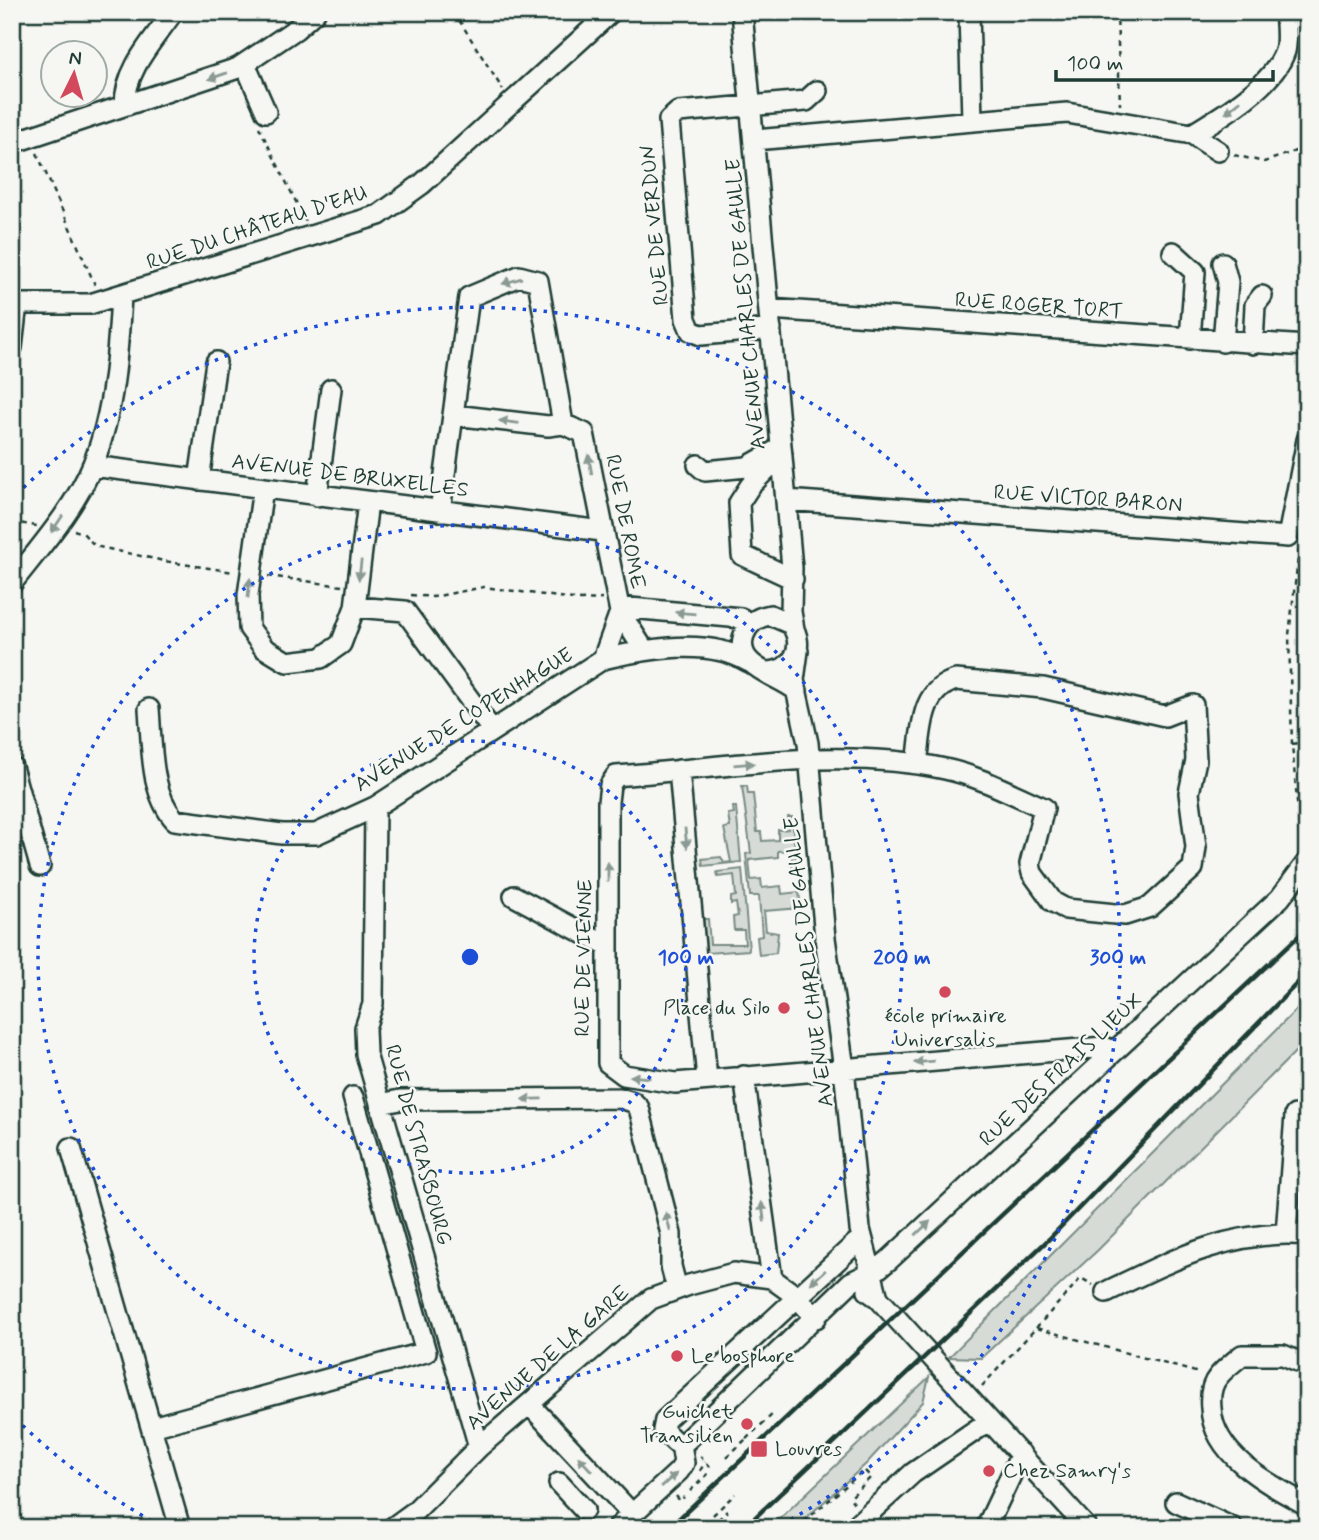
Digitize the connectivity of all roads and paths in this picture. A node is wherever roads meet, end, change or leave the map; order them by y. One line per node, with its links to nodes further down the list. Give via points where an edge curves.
1 (173, 12): 12 (street, via 131,75)
2 (315, 12): 9 (street)
3 (454, 12): 11 (path)
4 (611, 12): 11 (street, RUE DU CHÂTEAU D'EAU)
5 (742, 12): 13 (street, AVENUE CHARLES DE GAULLE)
6 (969, 12): 15 (street)
7 (1117, 12): 16 (path)
8 (1285, 12): 17 (street, one-way to 17, via 1286,48 1276,71 1221,117)
9 (245, 64): 12 (street, one-way to 12); 14 (street)
10 (817, 91): 13 (street, via 806,100)
11 (510, 102): 22 (street, RUE DU CHÂTEAU D'EAU, via 422,184 379,215)
12 (125, 105): 18 (street)
13 (750, 105): 19 (street, AVENUE CHARLES DE GAULLE); 30 (street, RUE DE VERDUN, via 674,113 669,120 686,319 691,331 701,335)
14 (261, 115): 22 (path)
15 (972, 120): 16 (street, via 1067,114); 19 (street)
16 (1121, 123): 17 (street)
17 (1192, 134): 21 (street)
18 (21, 140): 27 (path)
19 (754, 140): 29 (street, AVENUE CHARLES DE GAULLE)
20 (1307, 147): 21 (path, via 1264,162)
21 (1218, 150)
22 (313, 236): 25 (street, RUE DU CHÂTEAU D'EAU)
23 (1173, 252): 31 (street, via 1195,272)
24 (1223, 263): 32 (street, via 1228,282)
25 (121, 296): 27 (street, RUE DU CHÂTEAU D'EAU); 43 (street, via 112,381)
26 (1262, 296): 33 (street, via 1255,305)
27 (102, 301): 28 (street, RUE DU CHÂTEAU D'EAU)
28 (15, 304): 35 (street)
29 (769, 309): 30 (street, AVENUE CHARLES DE GAULLE); 31 (street, RUE ROGER TORT)
30 (771, 329): 41 (street, AVENUE CHARLES DE GAULLE)
31 (1190, 339): 32 (street, RUE ROGER TORT)
32 (1223, 342): 33 (street, RUE ROGER TORT)
33 (1253, 344): 34 (street, RUE ROGER TORT)
34 (1307, 346)
35 (12, 347)
36 (216, 362): 44 (street)
37 (331, 389): 46 (street)
38 (454, 415): 39 (street, one-way to 38); 39 (street, one-way to 38, via 538,281 519,276 469,297); 49 (street)
39 (563, 424): 52 (street, RUE DE ROME, one-way to 39, via 584,433)
40 (1307, 440): 47 (street, RUE VICTOR BARON, via 1288,537)
41 (782, 451): 42 (street, via 747,467 705,471); 47 (street, AVENUE CHARLES DE GAULLE); 56 (street, via 738,503 742,555)
42 (698, 465)
43 (92, 466): 44 (street, AVENUE DE BRUXELLES); 51 (street, one-way to 51)
44 (199, 480): 45 (street, AVENUE DE BRUXELLES)
45 (263, 488): 46 (street, AVENUE DE BRUXELLES); 54 (street)
46 (317, 496): 48 (street, AVENUE DE BRUXELLES)
47 (786, 500): 56 (street, AVENUE CHARLES DE GAULLE)
48 (369, 502): 49 (street, AVENUE DE BRUXELLES); 58 (street, one-way to 58)
49 (440, 511): 52 (street, AVENUE DE BRUXELLES)
50 (12, 522): 51 (path)
51 (55, 528): 54 (path, via 83,533 95,546); 55 (street)
52 (602, 531): 59 (street, RUE DE ROME)
53 (1300, 542): 72 (path, via 1289,635)
54 (251, 574): 58 (path); 58 (street, one-way to 54, via 341,644 321,658 286,662 264,648 248,628)
55 (12, 583)
56 (792, 585): 60 (street, via 780,608); 61 (street, AVENUE CHARLES DE GAULLE)
57 (408, 594): 59 (path, via 433,597 484,587)
58 (356, 597): 70 (street, via 405,611)
59 (618, 606): 60 (street, one-way to 59, via 741,618); 63 (street, RUE DE ROME); 65 (street)
60 (752, 624): 61 (street, via 777,616); 62 (street); 66 (street, via 742,645)
61 (794, 629): 64 (street)
62 (716, 649): 63 (street); 66 (street)
63 (644, 650): 65 (street)
64 (797, 651): 67 (street, via 784,668); 68 (street, AVENUE CHARLES DE GAULLE, via 793,672)
65 (603, 659): 70 (street, AVENUE DE COPENHAGUE)
66 (749, 662): 67 (street)
67 (767, 672): 68 (street)
68 (797, 691): 73 (street, AVENUE CHARLES DE GAULLE)
69 (149, 709): 77 (street, AVENUE DE COPENHAGUE, via 156,776 165,809 175,820 316,834)
70 (492, 730): 77 (street, AVENUE DE COPENHAGUE)
71 (1307, 742): 72 (path)
72 (1292, 744): 78 (path)
73 (810, 760): 74 (street); 76 (street, one-way to 73); 84 (street, AVENUE CHARLES DE GAULLE, via 825,938)
74 (917, 764): 74 (street, via 974,778 1044,808 1030,864 1054,902 1066,909 1125,915 1150,907 1193,869 1196,847 1189,793 1196,760 1193,705 1166,716 1043,688 956,680 944,683 926,706)
75 (12, 767): 80 (street)
76 (679, 770): 82 (street, RUE DE VIENNE, one-way to 76, via 610,785 616,776); 86 (street, one-way to 86)
77 (375, 807): 88 (street, RUE DE STRASBOURG, via 373,1004 365,1028 366,1054)
78 (1300, 838)
79 (1307, 862): 83 (street, RUE DES FRAIS LIEUX, via 1280,898)
80 (40, 866)
81 (514, 896): 82 (street)
82 (607, 946): 86 (street, RUE DE VIENNE, one-way to 82, via 675,1083 624,1075 608,1063)
83 (1113, 1051): 84 (street, RUE DE VIENNE, one-way to 84, via 1104,1046); 93 (street, RUE DES FRAIS LIEUX, one-way to 83, via 878,1269)
84 (844, 1068): 85 (street, RUE DE VIENNE); 93 (street, AVENUE CHARLES DE GAULLE)
85 (744, 1076): 86 (street, RUE DE VIENNE); 94 (street, one-way to 85)
86 (707, 1080)
87 (353, 1097): 106 (street, via 426,1352)
88 (380, 1104): 95 (street, one-way to 88, via 671,1234 639,1108 633,1102 620,1098); 108 (street, RUE DE STRASBOURG)
89 (1307, 1115): 91 (street, via 1295,1115)
90 (71, 1148): 106 (street)
91 (1286, 1234): 92 (street); 96 (street, via 1208,1245)
92 (1307, 1235)
93 (858, 1256): 97 (street, one-way to 97); 98 (street, via 845,1287); 102 (street, via 878,1298)
94 (772, 1279): 95 (street, AVENUE DE LA GARE, via 734,1273); 97 (street, AVENUE DE LA GARE)
95 (677, 1289): 103 (street, AVENUE DE LA GARE, via 637,1308)
96 (1106, 1292): 99 (path, via 1081,1278)
97 (796, 1296): 98 (street, AVENUE DE LA GARE); 107 (street, via 665,1420 663,1430)
98 (816, 1318): 107 (street)
99 (1036, 1328): 101 (path); 102 (path)
100 (1307, 1365): 101 (street, via 1283,1355 1242,1355)
101 (1216, 1378): 119 (street, via 1210,1397 1212,1419 1221,1440 1270,1485)
102 (970, 1398): 105 (street)
103 (529, 1404): 108 (street, AVENUE DE LA GARE); 122 (street, one-way to 103)
104 (774, 1413): 110 (path)
105 (989, 1421): 109 (street); 129 (street, via 913,1473)
106 (152, 1427): 126 (street)
107 (681, 1444): 122 (street, one-way to 107, via 679,1471 684,1463)
108 (479, 1447): 125 (street, AVENUE DE LA GARE)
109 (1021, 1454): 130 (street); 131 (street)
110 (727, 1457)
111 (701, 1469): 113 (path, via 707,1475)
112 (559, 1483): 120 (street)
113 (690, 1492)
114 (856, 1492): 128 (path, via 871,1477 864,1470)
115 (735, 1493): 123 (path)
116 (674, 1494): 117 (path, via 680,1501)
117 (684, 1497)
118 (1175, 1502): 132 (street)
119 (1307, 1505)
120 (584, 1510)
121 (727, 1511): 124 (path)
122 (632, 1514): 127 (street)
123 (713, 1515)
124 (718, 1520)
125 (400, 1525)
126 (180, 1528)
127 (617, 1528)
128 (797, 1528)
129 (853, 1528)
130 (986, 1528)
131 (1087, 1528)
132 (1233, 1528)

